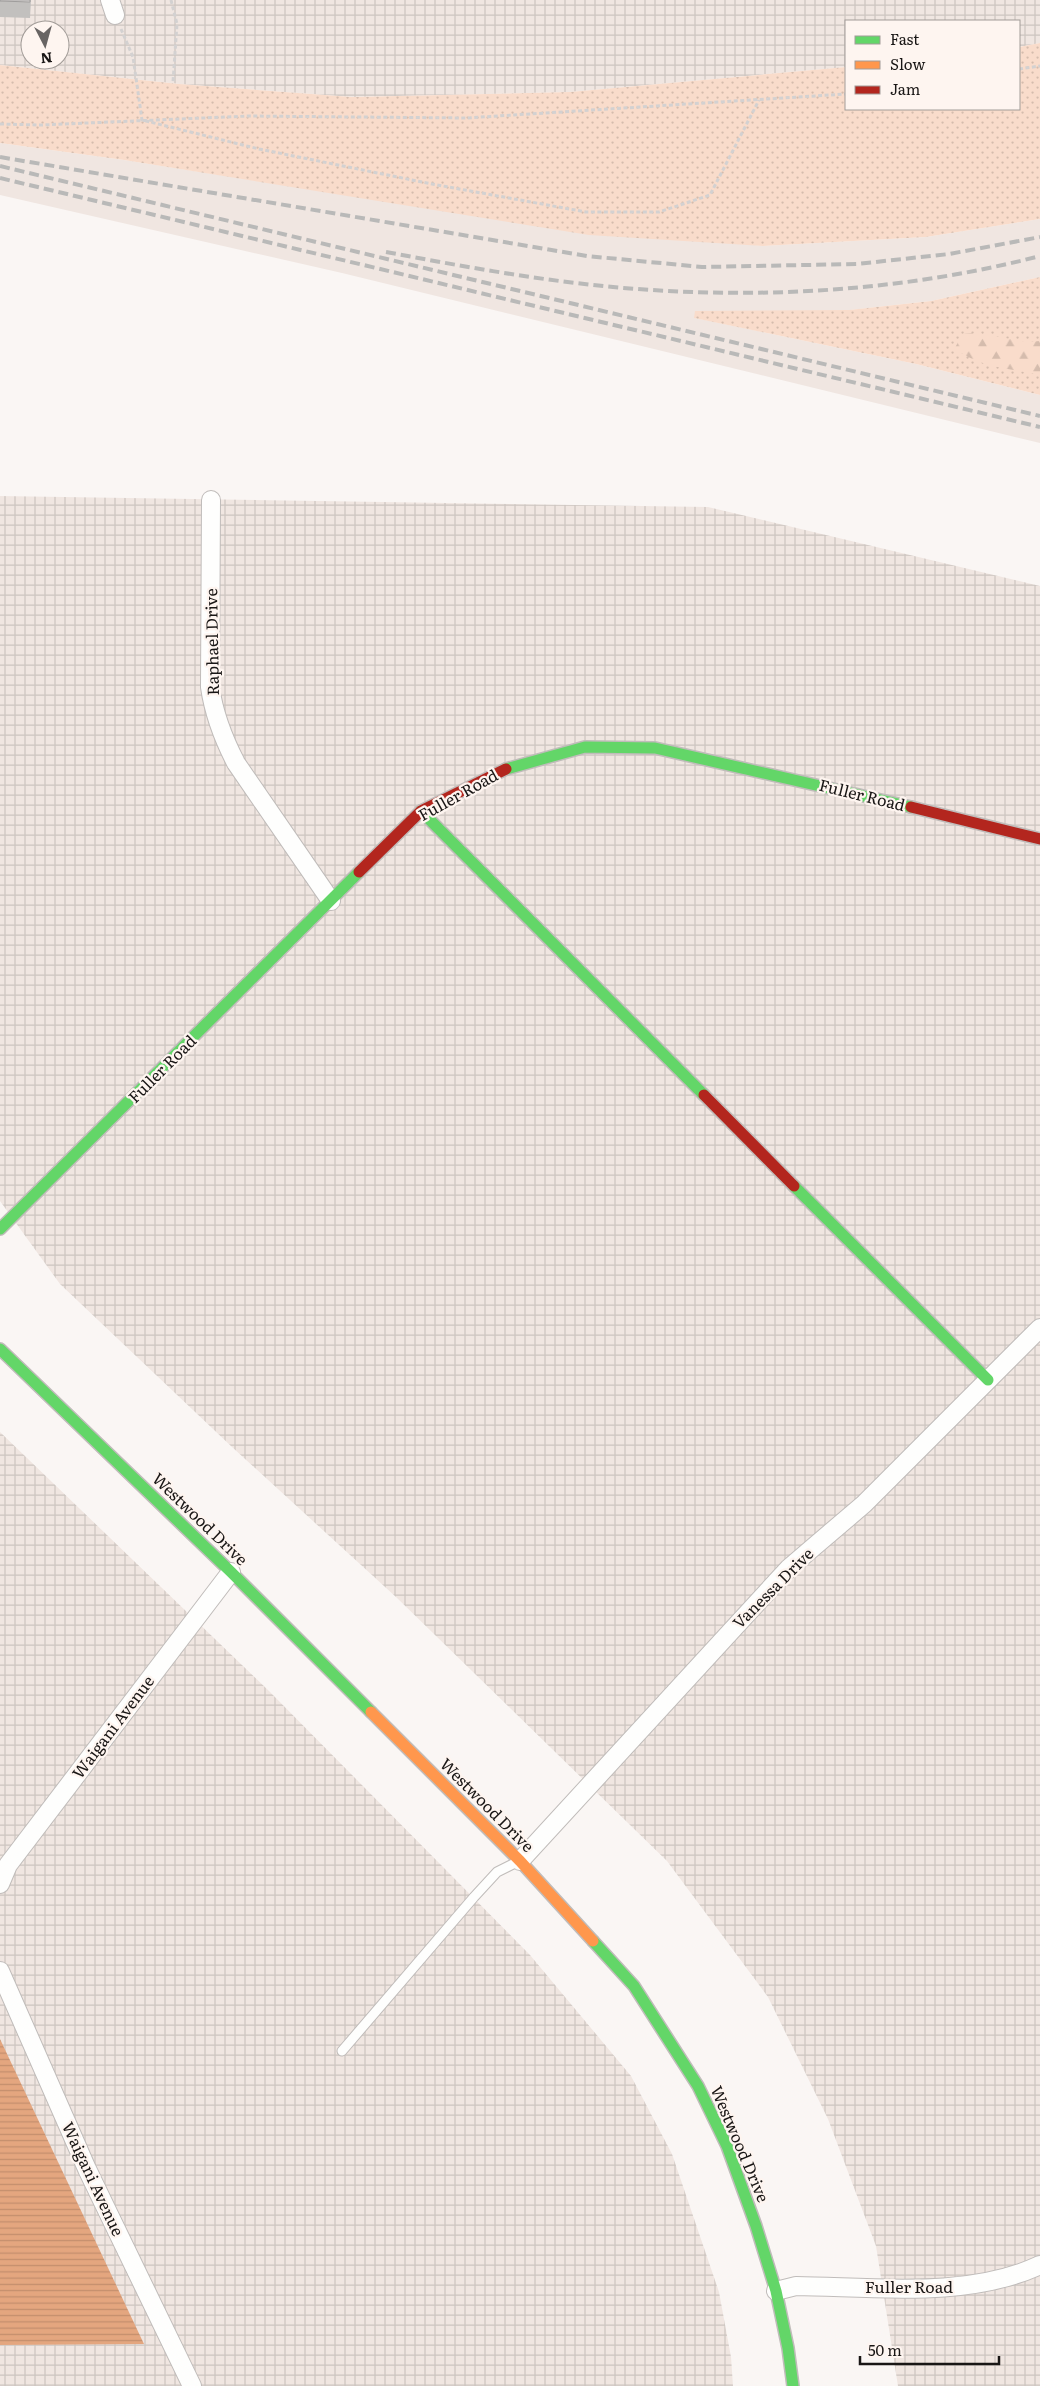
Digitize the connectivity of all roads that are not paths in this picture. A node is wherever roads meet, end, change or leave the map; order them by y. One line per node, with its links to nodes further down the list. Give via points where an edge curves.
1 (211, 500): 4 (street, Raphael Drive, via 210,687 214,710 224,742 236,763)
2 (421, 811): 3 (street, Fuller Road, via 497,772 585,747 655,748); 4 (street, Fuller Road); 8 (street)
3 (1040, 839)
4 (331, 901): 5 (street, Fuller Road)
5 (0, 1229)
6 (1040, 1328): 8 (street, Vanessa Drive)
7 (0, 1349): 9 (street, Westwood Drive)
8 (988, 1380): 10 (street, Vanessa Drive, via 864,1504 789,1568)
9 (231, 1572): 10 (street, Westwood Drive); 11 (street, Waigani Avenue, via 8,1865)
10 (520, 1861): 13 (lane, via 498,1872 474,1897); 15 (street, Westwood Drive, via 634,1986 698,2086 727,2146)
11 (0, 1884)
12 (0, 1971): 16 (street, Waigani Avenue, via 87,2169)
13 (342, 2051)
14 (1040, 2266): 15 (street, Fuller Road, via 970,2286 796,2286)
15 (776, 2291): 17 (street, Westwood Drive)
16 (192, 2386)
17 (793, 2386)

